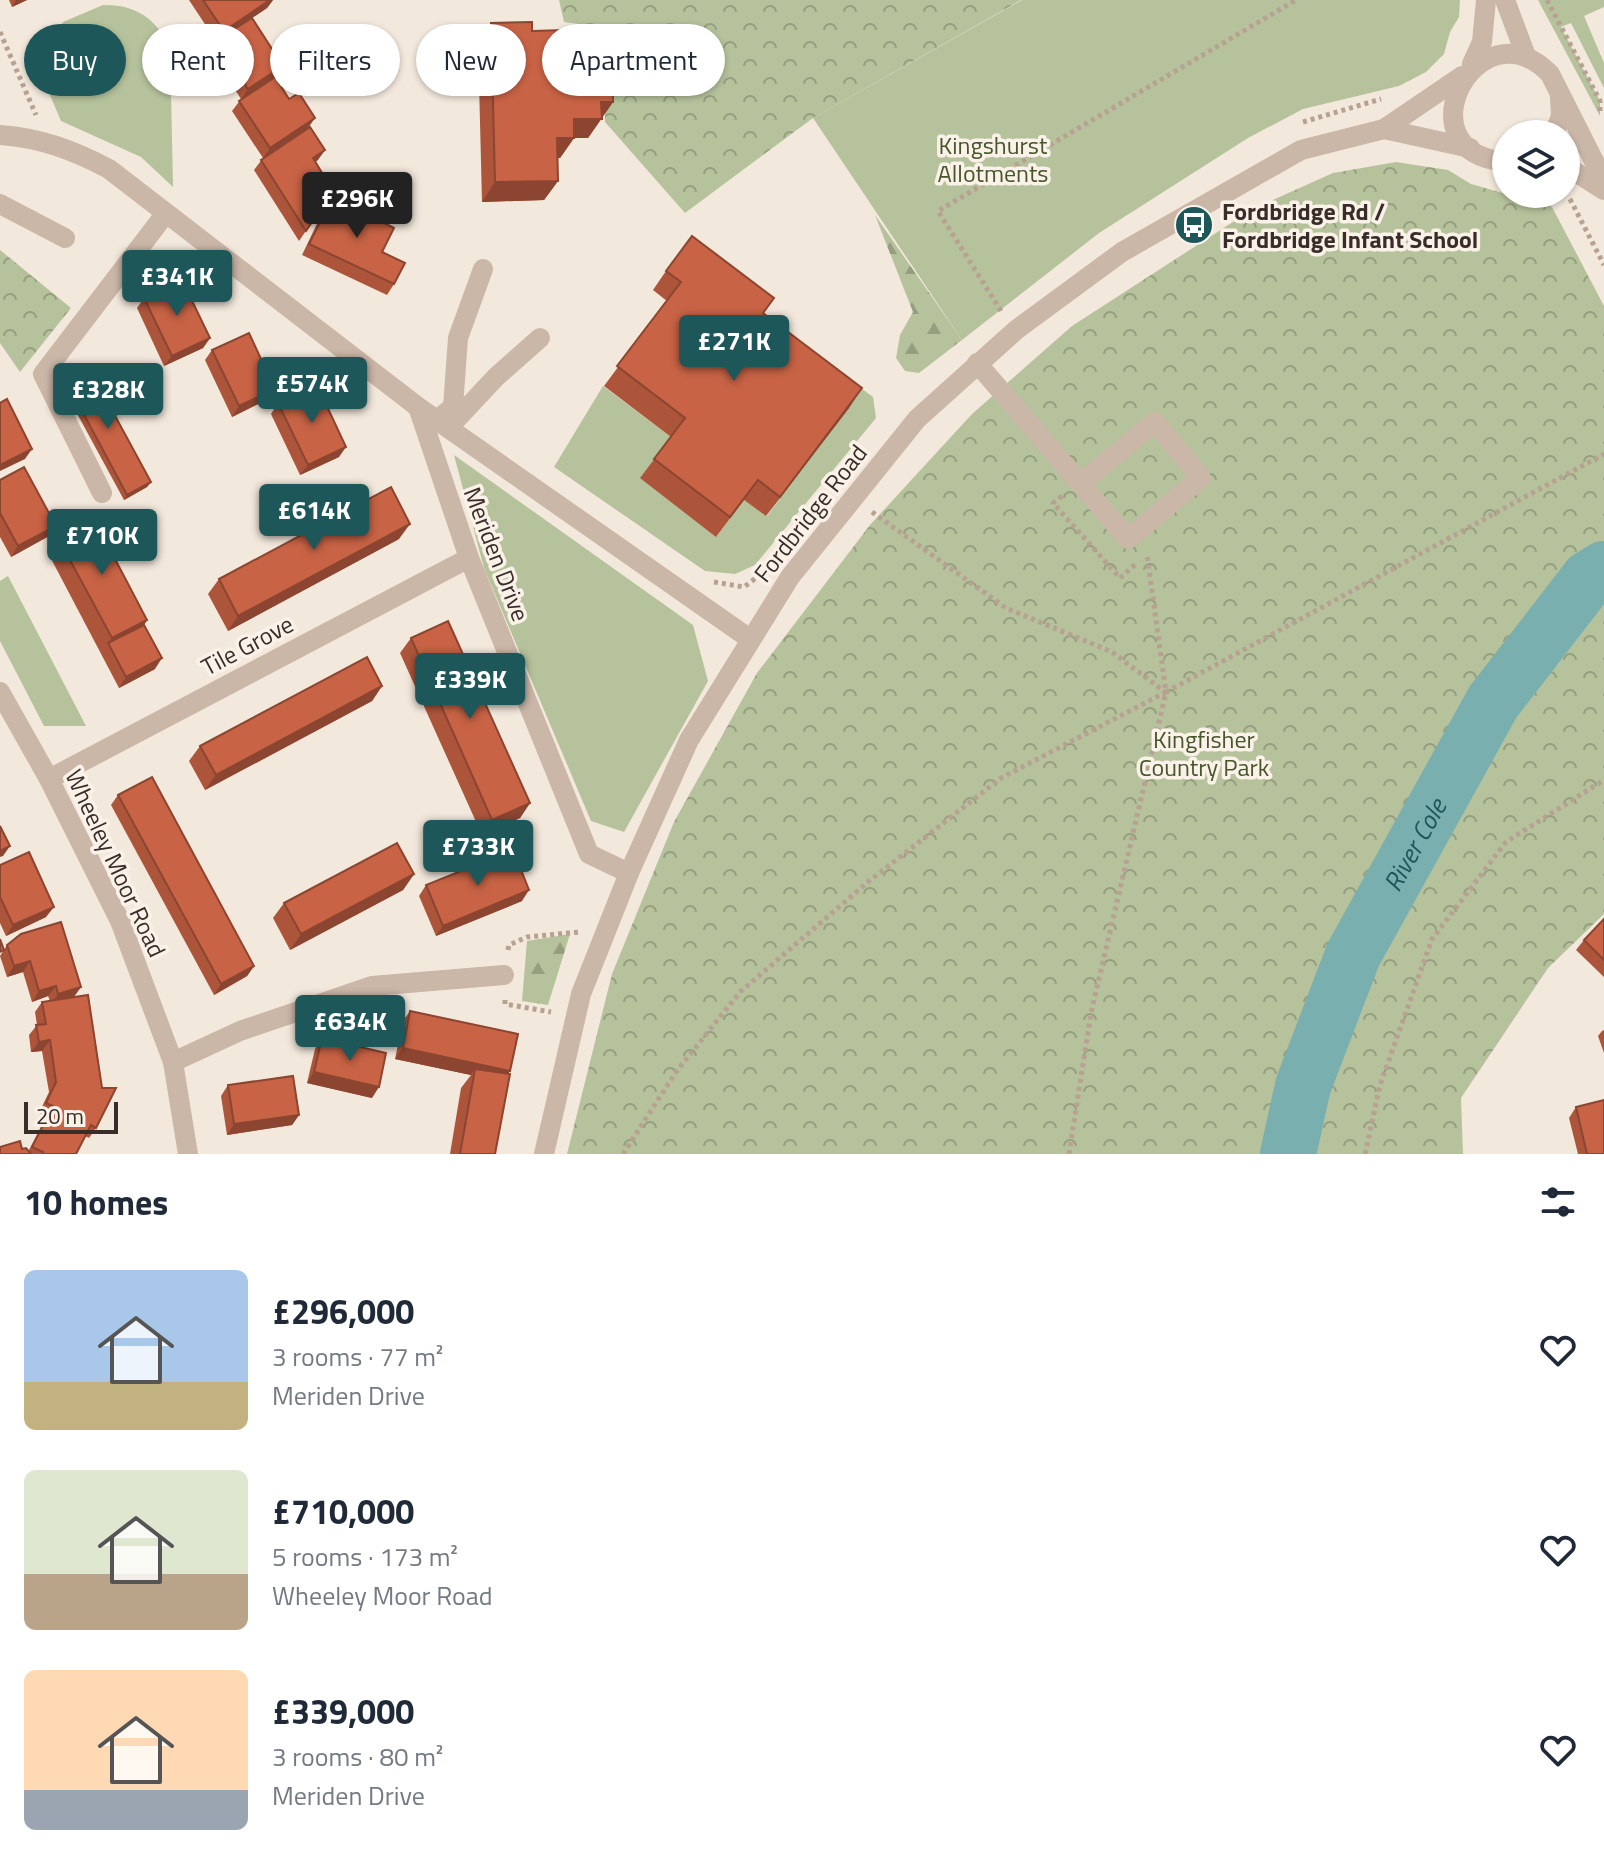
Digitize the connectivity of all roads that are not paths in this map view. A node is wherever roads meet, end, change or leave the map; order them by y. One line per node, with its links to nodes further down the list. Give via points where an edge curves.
1 (1486, 0): 4 (street, via 1484,29)
2 (1505, 0): 3 (street)
3 (1526, 56): 4 (street, Fordbridge Road, via 1502,53); 5 (street, via 1543,67)
4 (1467, 70): 7 (street, Fordbridge Road); 9 (street, via 1454,91 1452,112)
5 (1560, 94): 6 (street); 12 (street)
6 (1559, 120)
7 (1384, 129): 9 (street, Fordbridge Road); 19 (street, Fordbridge Road, via 1301,150 1227,190 1122,252)
8 (0, 135): 15 (street, Meriden Drive, via 69,148 109,169)
9 (1470, 148): 10 (street, Fordbridge Road)
10 (1492, 159)
11 (1580, 175): 13 (street)
12 (1604, 181)
13 (1604, 190)
14 (0, 204): 16 (street)
15 (166, 213): 20 (street, Meriden Drive); 23 (street, via 43,374)
16 (65, 238)
17 (483, 269): 21 (street, via 458,338 453,407)
18 (540, 338): 21 (street)
19 (977, 363): 22 (street); 25 (street, Fordbridge Road, via 917,419 790,577)
20 (418, 407): 21 (street, Meriden Drive); 24 (street, Meriden Drive)
21 (443, 424): 25 (street, Meriden Drive)
22 (1082, 482): 22 (street, via 1128,539 1201,478 1155,422)
23 (102, 493)
24 (469, 558): 27 (street, Tile Grove); 28 (street, Meriden Drive, via 589,854)
25 (750, 639): 28 (street, Fordbridge Road, via 689,740)
26 (0, 692): 27 (street, Wheeley Moor Road)
27 (49, 779): 30 (street, Wheeley Moor Road, via 120,921)
28 (629, 873): 32 (street, Fordbridge Road, via 576,1016)
29 (504, 975): 30 (street, via 372,986 240,1031)
30 (173, 1062): 31 (street, Wheeley Moor Road)
31 (188, 1154)
32 (544, 1154)

